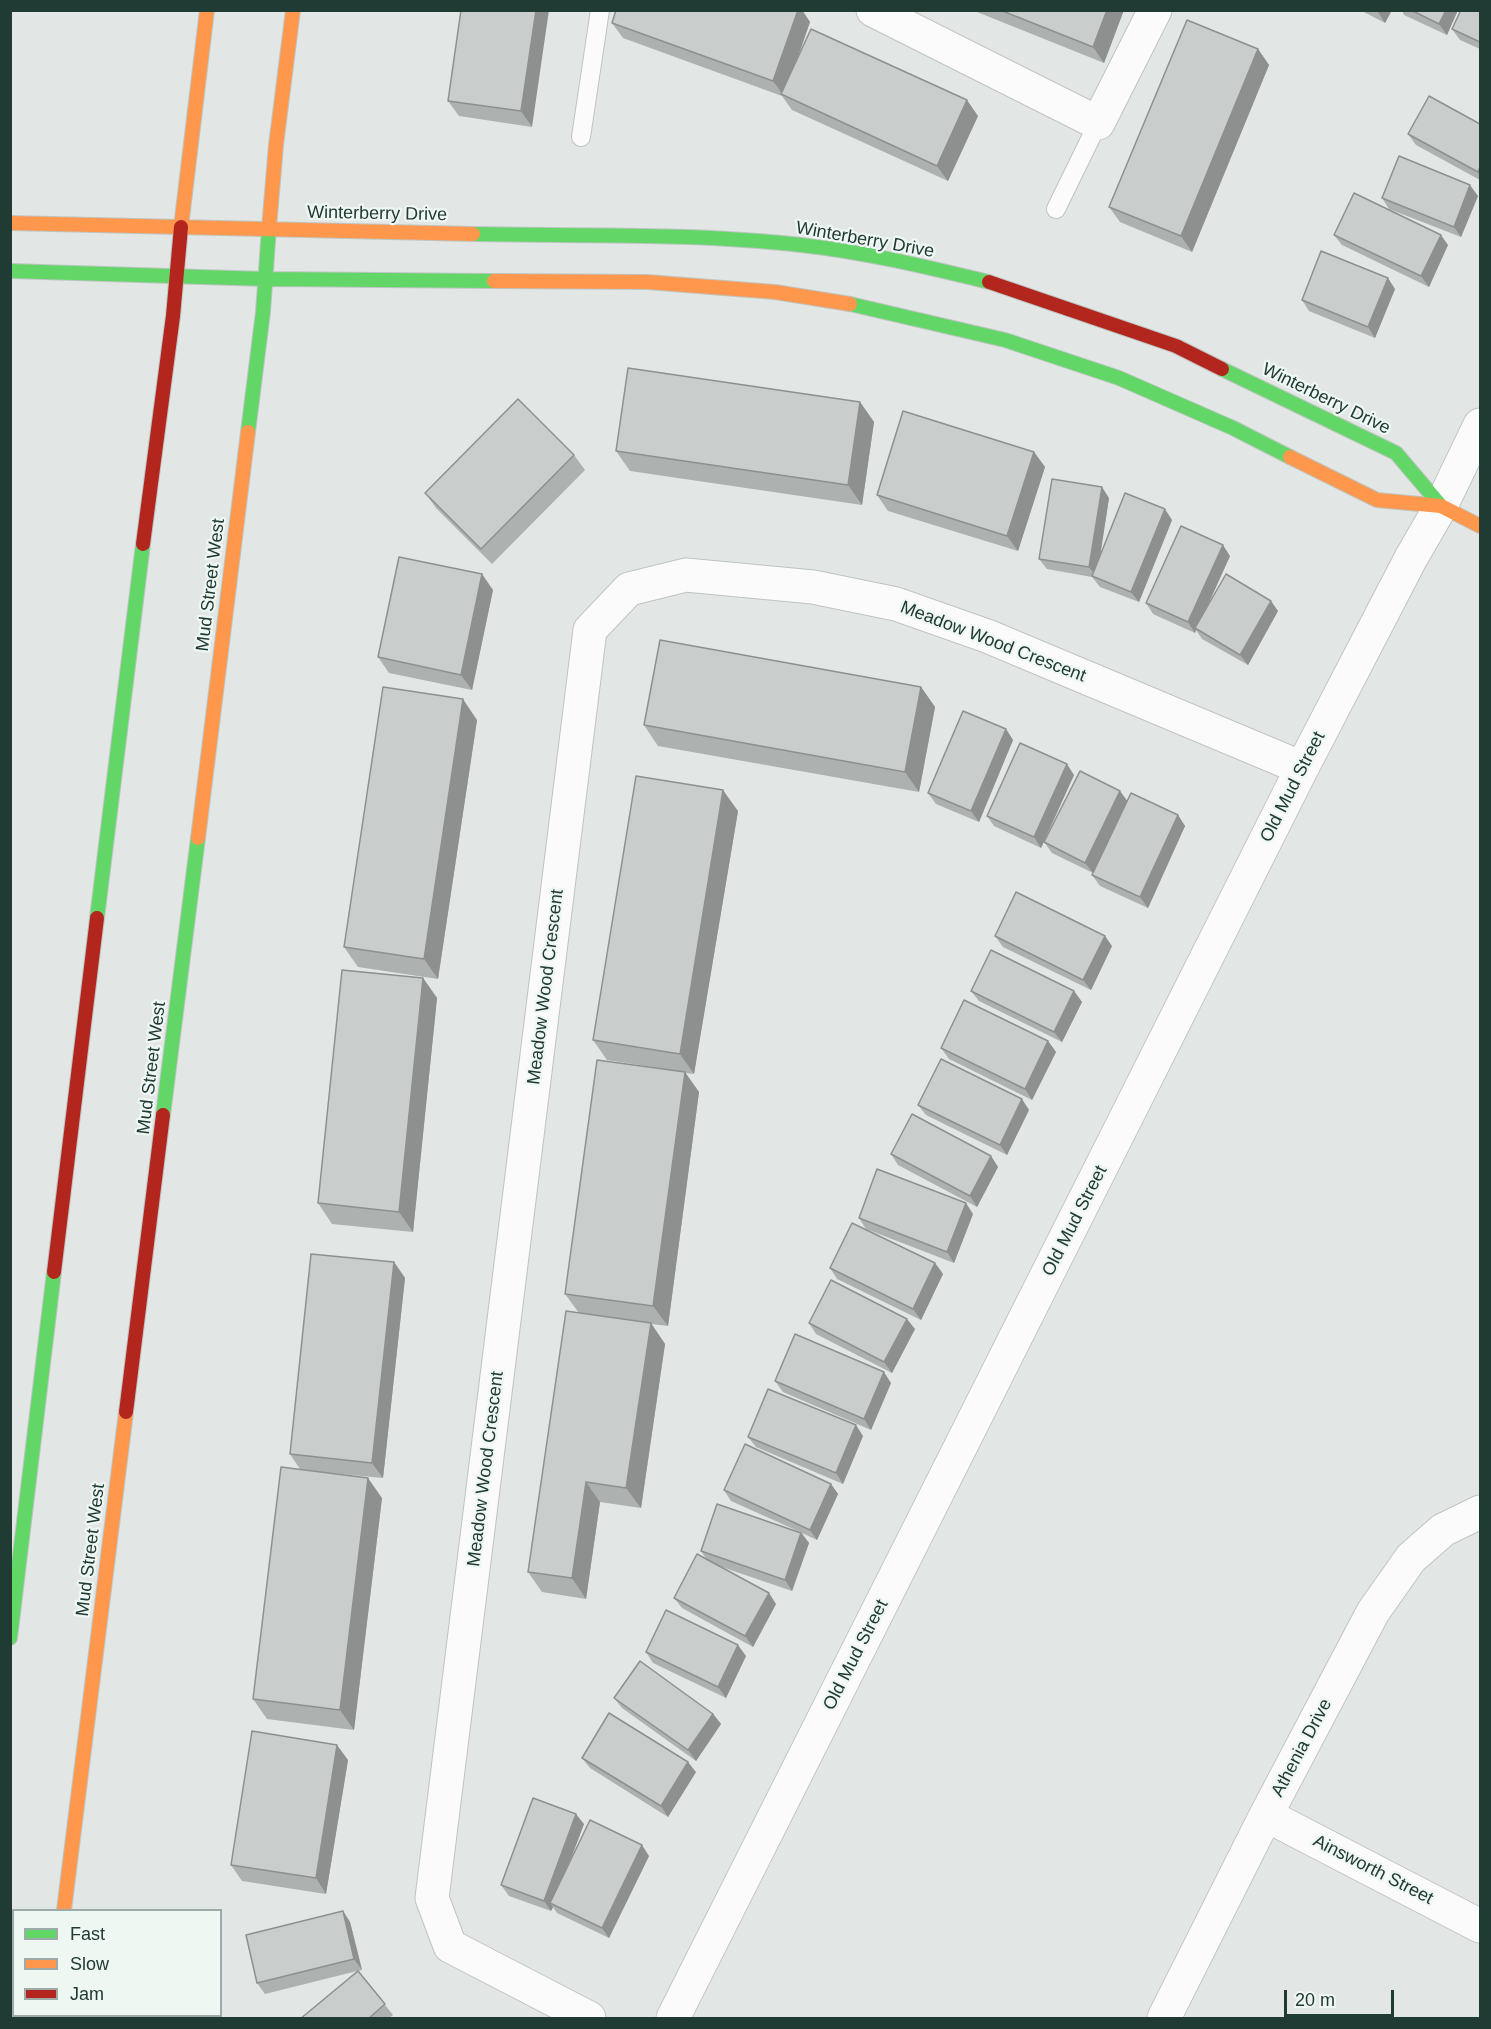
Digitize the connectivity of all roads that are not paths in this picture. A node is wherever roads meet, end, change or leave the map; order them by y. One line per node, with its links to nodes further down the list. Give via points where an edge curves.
1 (207, 10): 10 (main road)
2 (293, 10): 11 (main road, Mud Street West)
3 (600, 10): 7 (lane)
4 (873, 10): 6 (street)
5 (1155, 10): 6 (street)
6 (1098, 123): 8 (lane)
7 (581, 137)
8 (1056, 209)
9 (10, 224): 10 (main road, Winterberry Drive)
10 (182, 226): 11 (main road, Winterberry Drive); 13 (main road)
11 (269, 228): 14 (main road, Mud Street West); 16 (main road, Winterberry Drive, via 678,237 801,245 901,261 995,284 1176,346 1396,453)
12 (10, 271): 13 (main road)
13 (177, 276): 14 (main road); 20 (main road)
14 (266, 279): 16 (main road, via 647,282 775,292 868,307 1005,340 1119,378 1233,428 1377,500); 22 (main road, Mud Street West)
15 (1480, 425): 16 (street, Old Mud Street)
16 (1441, 506): 17 (main road); 18 (street, Old Mud Street)
17 (1480, 526)
18 (1302, 768): 24 (street, Meadow Wood Crescent, via 987,636 896,604 813,587 686,575 629,589 590,630 432,1898 450,1947); 25 (street, Old Mud Street)
19 (1480, 1512): 21 (street, Athenia Drive, via 1443,1530 1411,1558 1373,1612)
20 (10, 1638)
21 (1266, 1815): 23 (street, Ainsworth Street); 26 (street, Athenia Drive)
22 (64, 1909)
23 (1480, 1926)
24 (589, 2019)
25 (674, 2019)
26 (1164, 2019)

